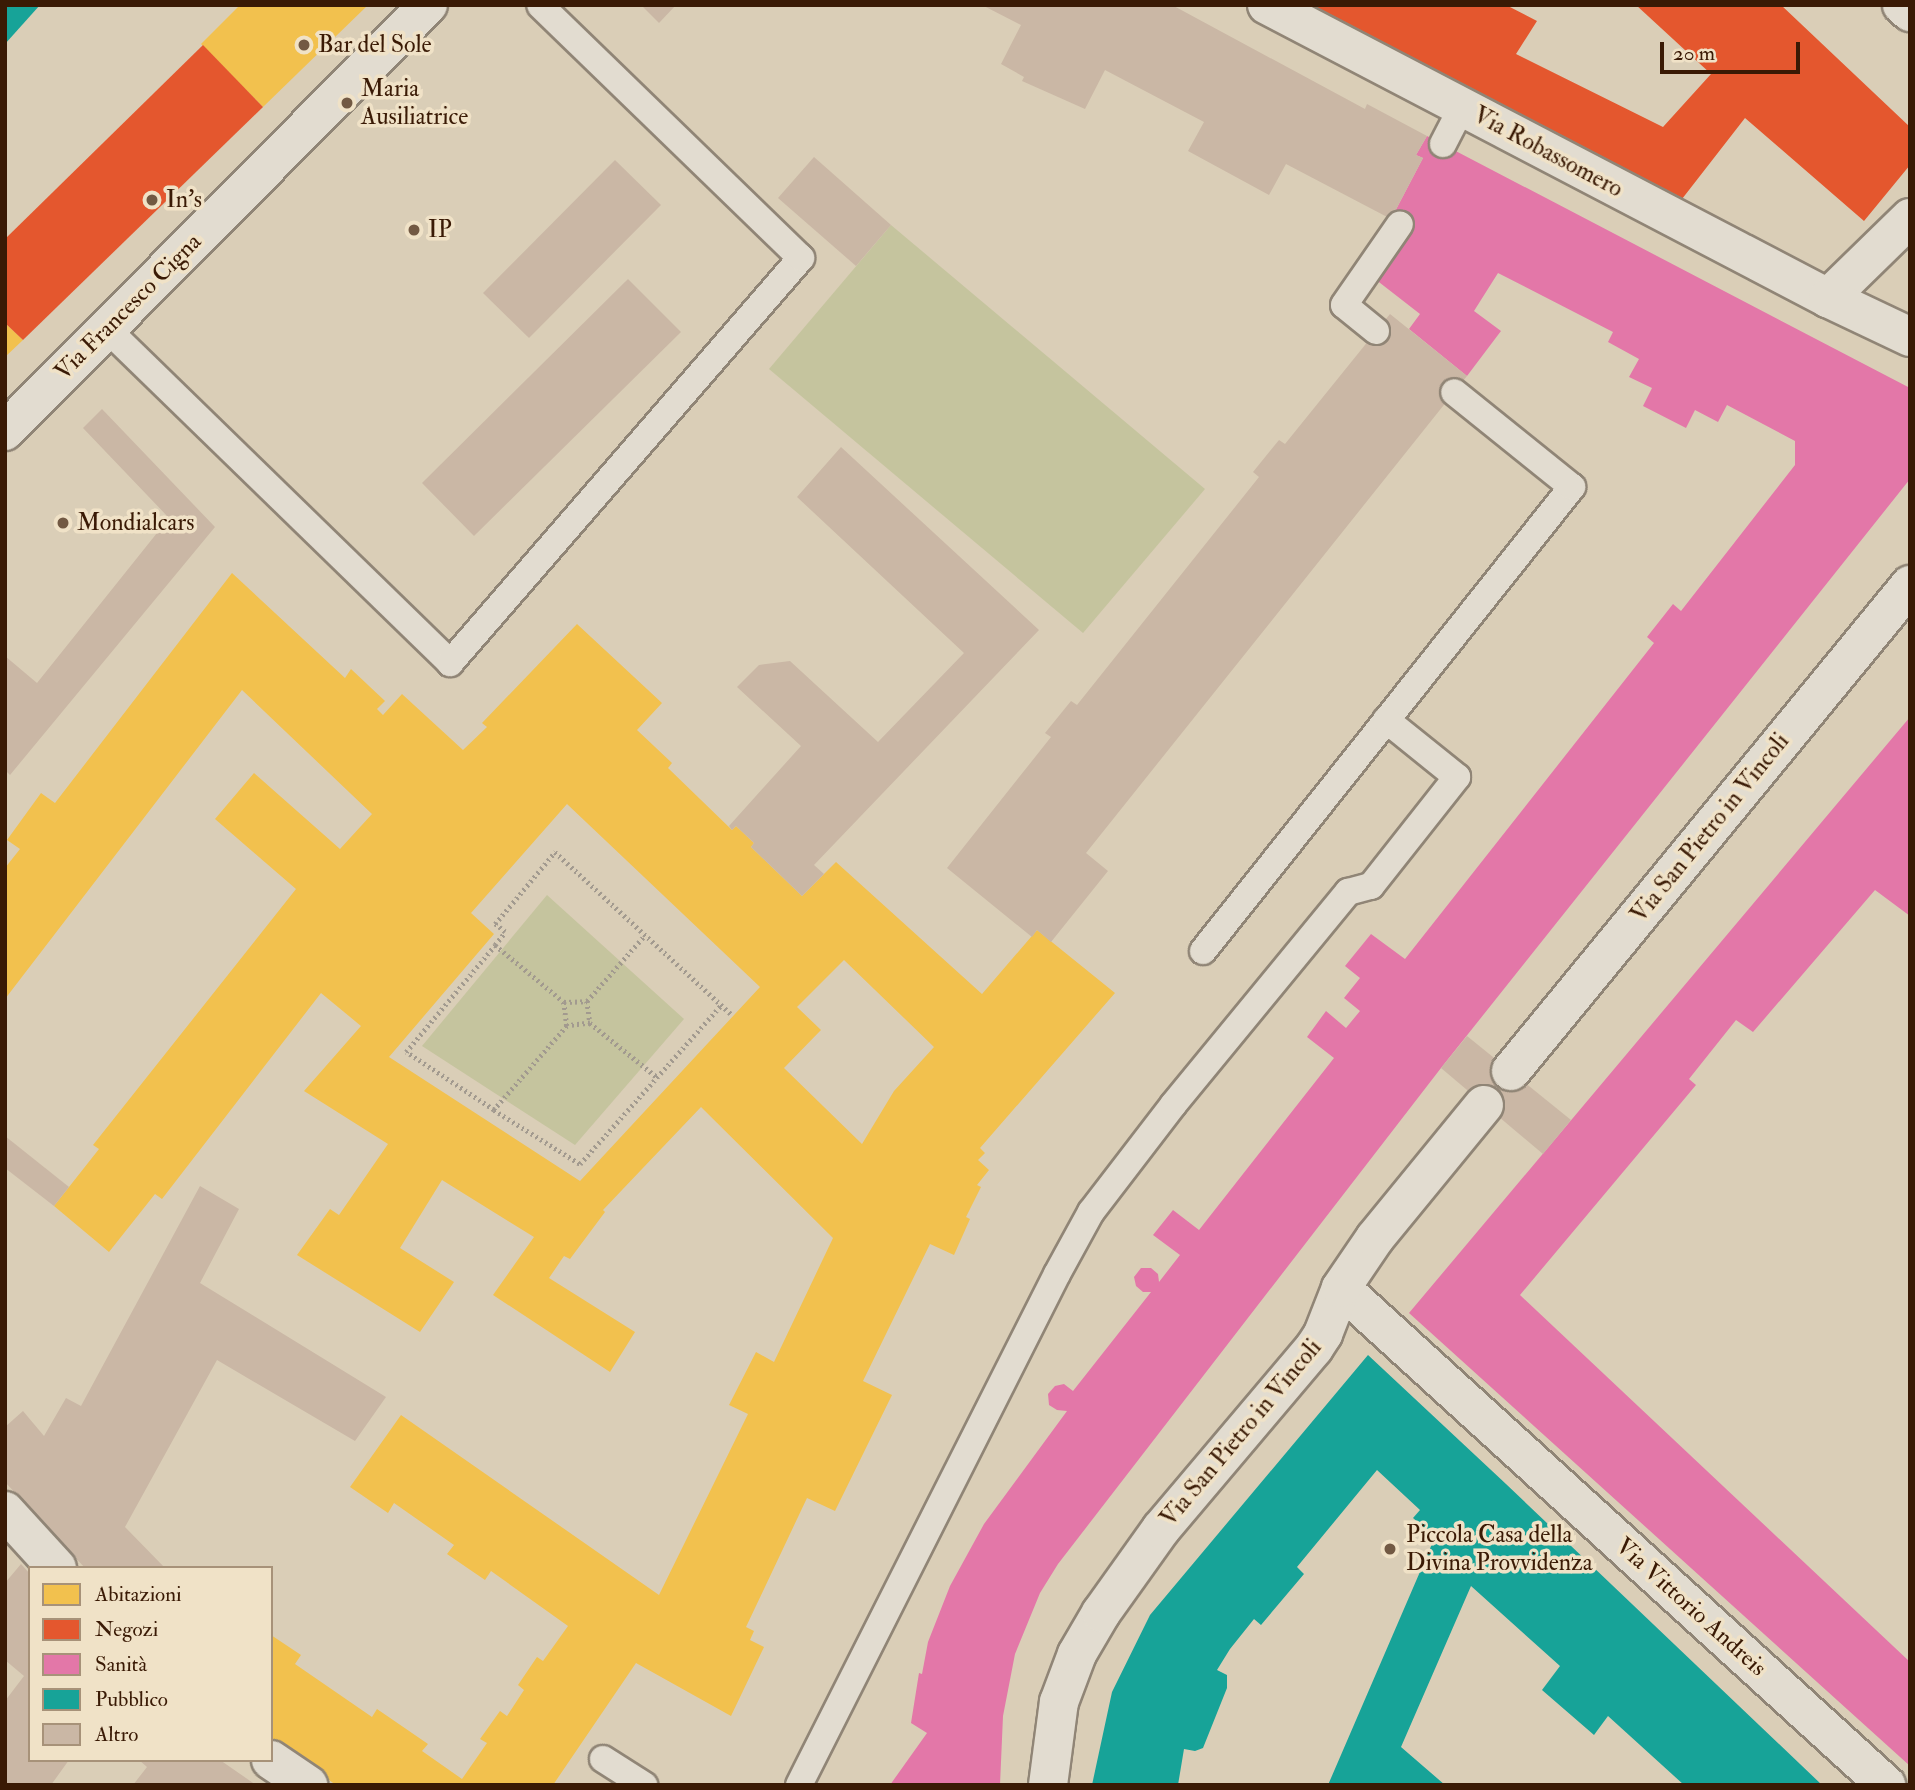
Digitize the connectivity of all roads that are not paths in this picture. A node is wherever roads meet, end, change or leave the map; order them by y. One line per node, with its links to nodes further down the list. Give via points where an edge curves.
1 (428, 5): 11 (street, Via Francesco Cigna)
2 (540, 5): 11 (lane, via 801,258 450,663)
3 (1267, 5): 6 (street, Via Robassomero)
4 (1902, 5): 5 (street)
5 (1910, 12)
6 (1462, 107): 7 (lane); 10 (street, Via Robassomero)
7 (1443, 144)
8 (1910, 218): 10 (street)
9 (1400, 224): 12 (lane, via 1344,305)
10 (1828, 298): 13 (street, Via Robassomero)
11 (107, 329): 15 (street, Via Francesco Cigna)
12 (1376, 331)
13 (1910, 337)
14 (1454, 392): 17 (lane, via 1572,487)
15 (5, 431)
16 (1910, 585): 19 (street, Via San Pietro in Vincoli)
17 (1386, 720): 18 (lane); 28 (lane, via 1457,777 1371,886 1348,892 1157,1124 1091,1212)
18 (1203, 951)
19 (1511, 1072)
20 (1484, 1105): 21 (street, Via San Pietro in Vincoli, via 1375,1238)
21 (1341, 1288): 29 (street, Via San Pietro in Vincoli, via 1314,1348 1161,1530 1101,1613 1077,1654 1059,1702); 30 (street, Via Vittorio Andreis)
22 (5, 1511): 23 (street)
23 (55, 1566)
24 (603, 1759): 27 (lane)
25 (273, 1761): 26 (street)
26 (308, 1785)
27 (643, 1785)
28 (799, 1785)
29 (1048, 1785)
30 (1886, 1785)

